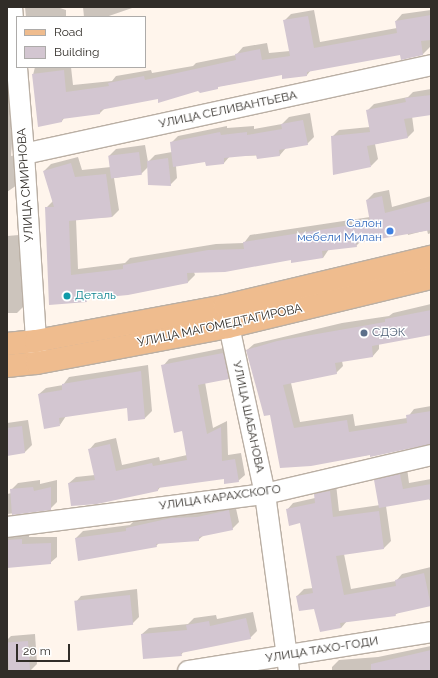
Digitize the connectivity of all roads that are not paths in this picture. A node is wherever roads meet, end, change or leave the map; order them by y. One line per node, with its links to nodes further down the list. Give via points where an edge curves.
1 (12, 7): 2 (street, УЛИЦА СМИРНОВА)
2 (16, 56)
3 (431, 65): 5 (street, УЛИЦА СЕЛИВАНТЬЕВА)
4 (17, 68): 5 (street, УЛИЦА СМИРНОВА)
5 (24, 154): 9 (street, УЛИЦА СМИРНОВА)
6 (431, 257): 8 (main road, УЛИЦА МАГОМЕДТАГИРОВА)
7 (431, 278): 8 (main road, УЛИЦА МАГОМЕДТАГИРОВА)
8 (227, 317): 9 (main road, УЛИЦА МАГОМЕДТАГИРОВА); 11 (main road, УЛИЦА МАГОМЕДТАГИРОВА); 14 (street, УЛИЦА ШАБАНОВА)
9 (36, 342): 10 (main road, УЛИЦА МАГОМЕДТАГИРОВА); 11 (street, УЛИЦА СМИРНОВА)
10 (7, 344)
11 (37, 363): 12 (main road, УЛИЦА МАГОМЕДТАГИРОВА)
12 (7, 366)
13 (431, 455): 14 (street, УЛИЦА КАРАХСКОГО)
14 (265, 494): 15 (street, УЛИЦА КАРАХСКОГО); 17 (street, УЛИЦА ШАБАНОВА)
15 (7, 527)
16 (431, 632): 17 (street, УЛИЦА ТАХО-ГОДИ)
17 (288, 664): 18 (street, УЛИЦА ТАХО-ГОДИ)
18 (188, 671)

